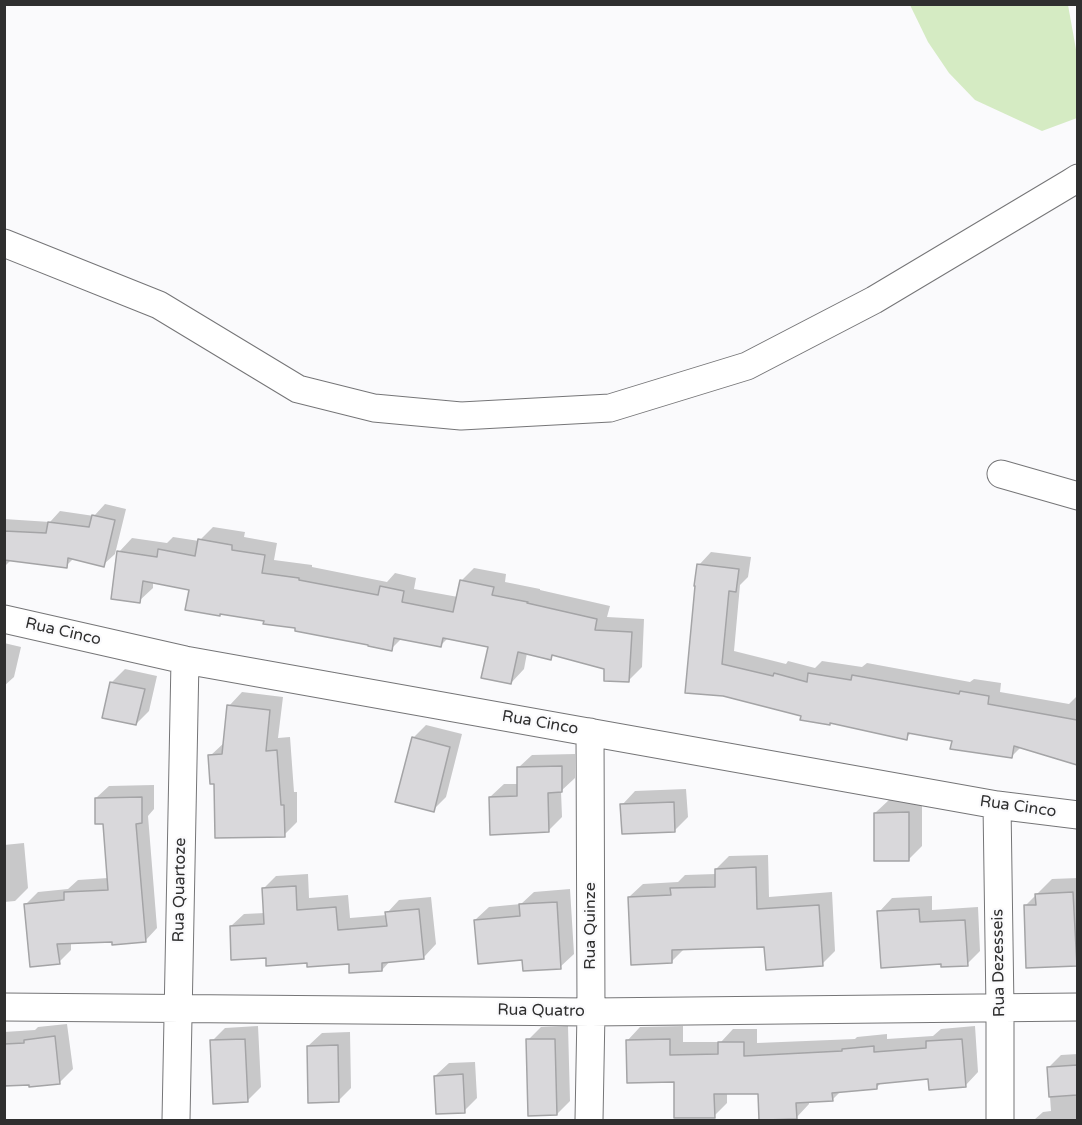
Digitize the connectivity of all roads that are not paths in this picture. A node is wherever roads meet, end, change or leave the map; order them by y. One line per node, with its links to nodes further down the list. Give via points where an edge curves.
1 (1077, 178): 2 (street, via 874,300 747,366 610,408 461,416 374,408 298,389 159,304)
2 (4, 243)
3 (1001, 474): 4 (street)
4 (1077, 496)
5 (4, 619): 6 (street, Rua Cinco)
6 (185, 660): 7 (street, Rua Cinco); 12 (street, Rua Quartoze)
7 (590, 732): 8 (street, Rua Cinco); 14 (street, Rua Quinze)
8 (997, 805): 9 (street, Rua Cinco); 13 (street, Rua Dezesseis)
9 (1077, 815)
10 (4, 1007): 12 (street, Rua Quatro)
11 (1077, 1007): 13 (street, Rua Quatro)
12 (178, 1008): 14 (street, Rua Quatro); 15 (street, Rua Quartoze)
13 (1000, 1009): 14 (street, Rua Quatro); 17 (street, Rua Dezesseis)
14 (591, 1012): 16 (street, Rua Quinze)
15 (176, 1120)
16 (589, 1120)
17 (1000, 1120)

